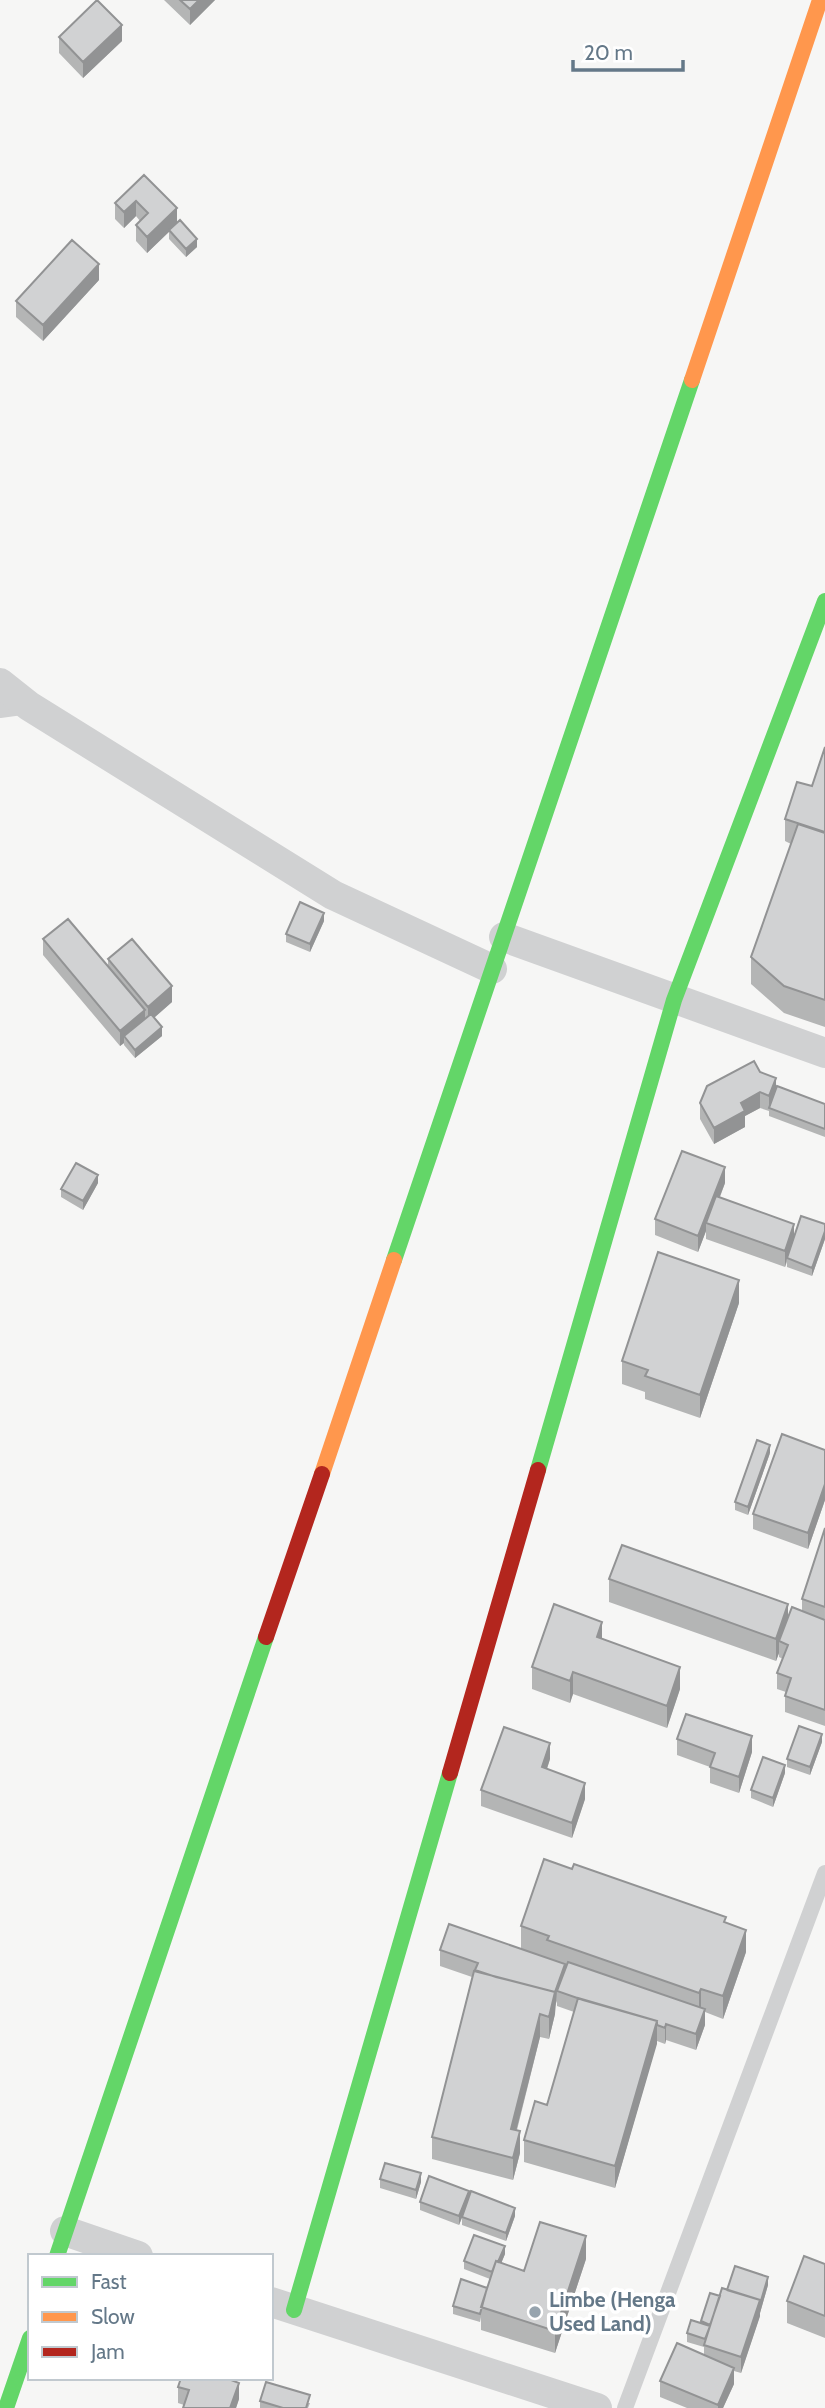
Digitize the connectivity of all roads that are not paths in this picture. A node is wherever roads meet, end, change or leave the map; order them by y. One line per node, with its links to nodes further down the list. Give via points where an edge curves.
1 (820, 0): 5 (main road)
2 (825, 601): 7 (main road)
3 (0, 683): 4 (street)
4 (14, 708): 6 (street, via 333,895)
5 (504, 937): 6 (main road); 7 (street)
6 (492, 969): 10 (main road)
7 (674, 1000): 8 (street); 12 (main road)
8 (825, 1054)
9 (825, 1873): 16 (lane)
10 (61, 2243): 11 (street)
11 (126, 2254)
12 (283, 2306): 15 (street)
13 (28, 2343): 14 (main road)
14 (6, 2398)
15 (597, 2408)
16 (625, 2408)

